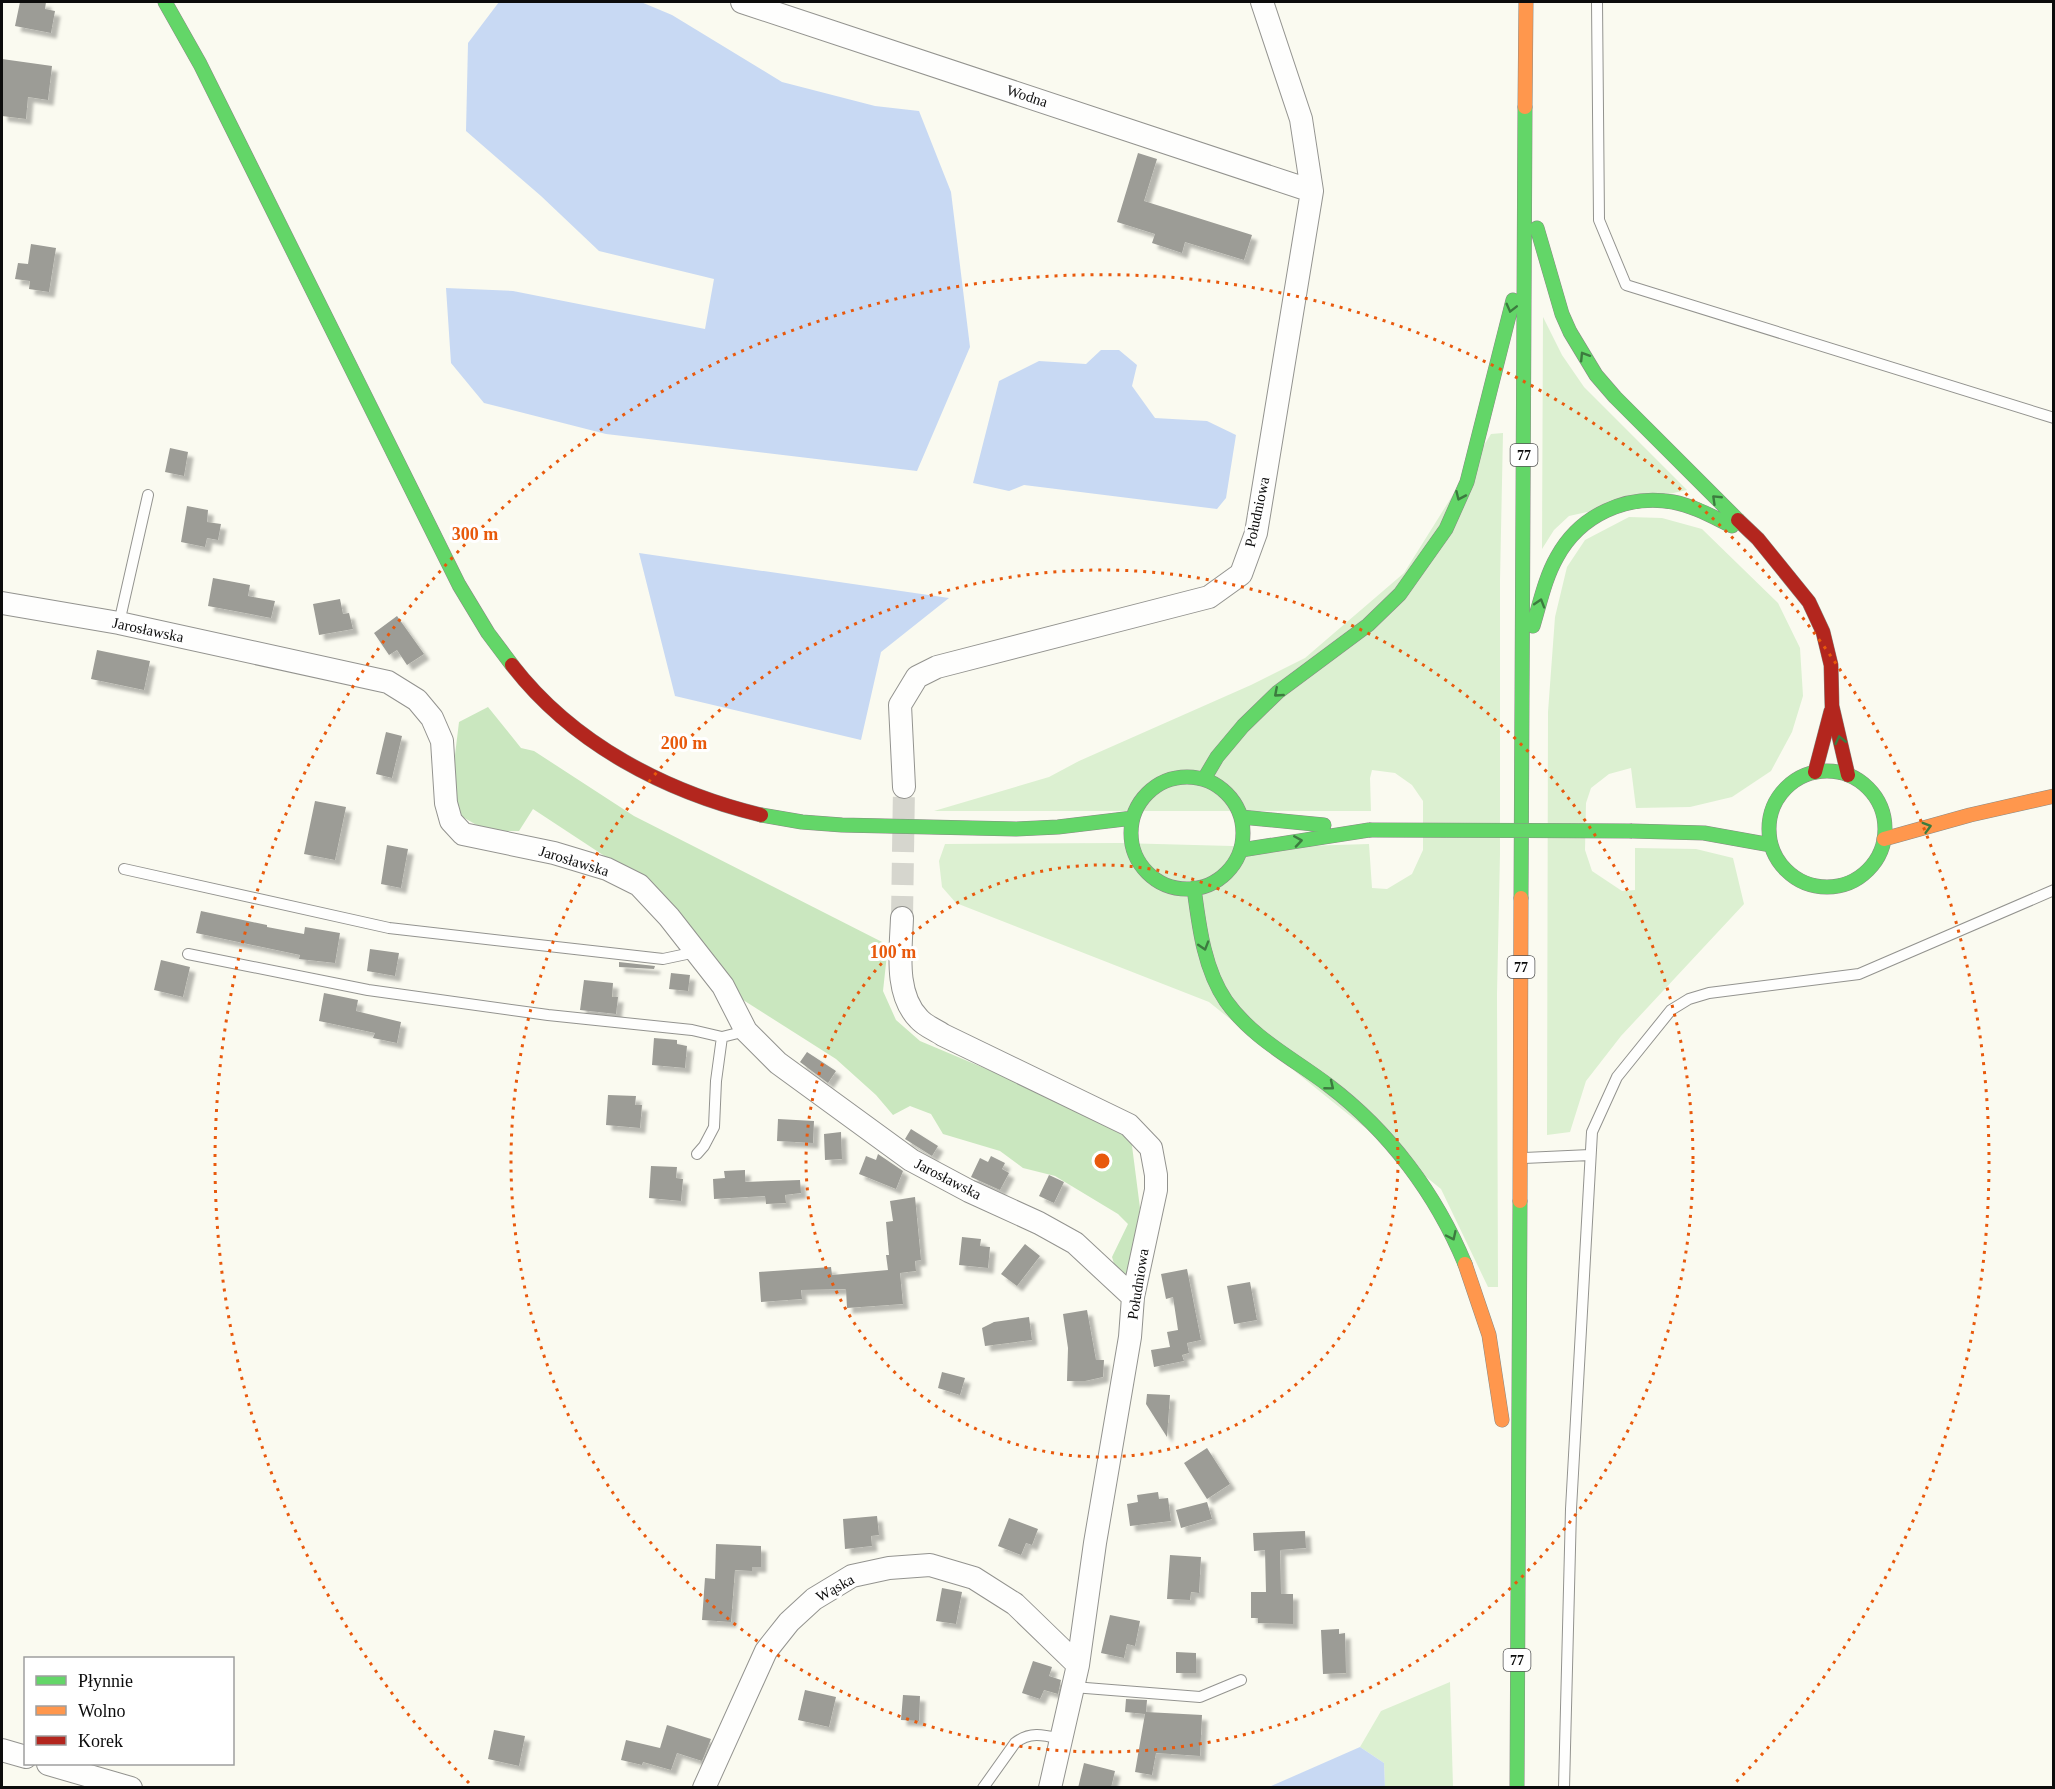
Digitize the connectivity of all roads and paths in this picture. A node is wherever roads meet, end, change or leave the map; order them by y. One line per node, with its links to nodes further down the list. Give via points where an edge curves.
1 (165, 2): 26 (main road, via 200,64 459,585 493,640 552,707 597,744 646,774 695,796 760,816 834,826)
2 (742, 2): 7 (street, Wodna)
3 (1262, 2): 7 (street, Południowa, via 1301,119)
4 (1526, 2): 6 (main road, 77)
5 (1597, 2): 9 (lane, via 1599,220 1626,285)
6 (1525, 180): 8 (main road, 77); 11 (main road, one-way to 6, via 1596,375 1562,314)
7 (1312, 191): 19 (street, Południowa, via 1256,533 1241,574 1209,597 937,667 917,677 900,705)
8 (1525, 251): 14 (main road, 77); 18 (main road, one-way to 18, via 1467,482 1446,529 1400,594 1368,625 1271,699 1216,757)
9 (2054, 418)
10 (148, 495): 13 (lane)
11 (1758, 539): 14 (main road, one-way to 11, via 1557,555 1577,530 1604,511 1636,501 1671,501 1704,512); 15 (main road, via 1809,602 1823,632 1831,666)
12 (2, 603): 13 (street, Jarosławska)
13 (118, 623): 37 (street, Jarosławska, via 388,682 417,700 432,718 442,741 446,803 451,821 464,834 554,853 607,869 639,885)
14 (1523, 659): 43 (main road, 77)
15 (1832, 706): 16 (main road); 17 (main road, one-way to 15)
16 (1815, 772): 17 (main road); 31 (main road, via 1787,787 1766,815)
17 (1848, 775): 30 (main road, via 1862,783 1887,809)
18 (1204, 779): 23 (main road, via 1223,790); 24 (main road, via 1181,777 1160,783 1143,798)
19 (904, 788)
20 (2054, 796): 22 (main road)
21 (1926, 812): 22 (main road)
22 (1970, 815): 30 (main road, one-way to 22)
23 (1241, 817): 27 (main road); 32 (main road)
24 (1133, 818): 26 (main road); 34 (main road, via 1127,845 1149,874 1178,888)
25 (1738, 823): 28 (main road)
26 (1047, 828): 29 (main road)
27 (1369, 830): 28 (main road, bridge); 32 (main road, one-way to 27)
28 (1704, 833): 31 (main road)
29 (1090, 837)
30 (1884, 839): 31 (main road, via 1878,857 1866,872 1850,883 1831,887 1811,885 1794,876 1780,863)
31 (1772, 845)
32 (1241, 850): 34 (main road, via 1232,867 1218,880)
33 (124, 869): 37 (lane, via 390,928 663,959)
34 (1194, 888): 45 (main road, one-way to 45, via 1200,933 1225,999 1246,1025 1346,1099 1384,1136 1418,1177 1449,1230 1475,1289 1489,1335)
35 (2054, 890): 42 (lane, via 1859,974 1709,993 1689,999 1671,1010 1617,1077 1592,1132)
36 (902, 918): 44 (street, Południowa, via 900,967 906,999 919,1019 943,1035 1129,1125 1151,1149 1156,1190)
37 (697, 952): 39 (street, Jarosławska, via 723,986)
38 (189, 954): 40 (lane, via 368,990)
39 (746, 1031): 40 (lane); 44 (street, Jarosławska, via 777,1063 911,1160 1075,1243)
40 (722, 1037): 41 (lane, via 714,1127)
41 (697, 1154)
42 (1590, 1155): 43 (lane); 57 (lane, via 1571,1509)
43 (1520, 1158): 45 (main road, 77)
44 (1133, 1297): 46 (street, Południowa)
45 (1518, 1533): 56 (main road, 77)
46 (1075, 1676): 47 (lane, via 1200,1697); 48 (street, Południowa); 53 (street, Wąska, via 1015,1604 974,1578 930,1565 852,1576 814,1599 789,1622 766,1652)
47 (1240, 1680)
48 (1061, 1739): 54 (lane, via 1035,1733 1021,1738); 55 (street, Południowa)
49 (2, 1750): 50 (street)
50 (24, 1756)
51 (51, 1765): 52 (street)
52 (131, 1788)
53 (704, 1788)
54 (983, 1788)
55 (1050, 1788)
56 (1517, 1788)
57 (1564, 1788)

